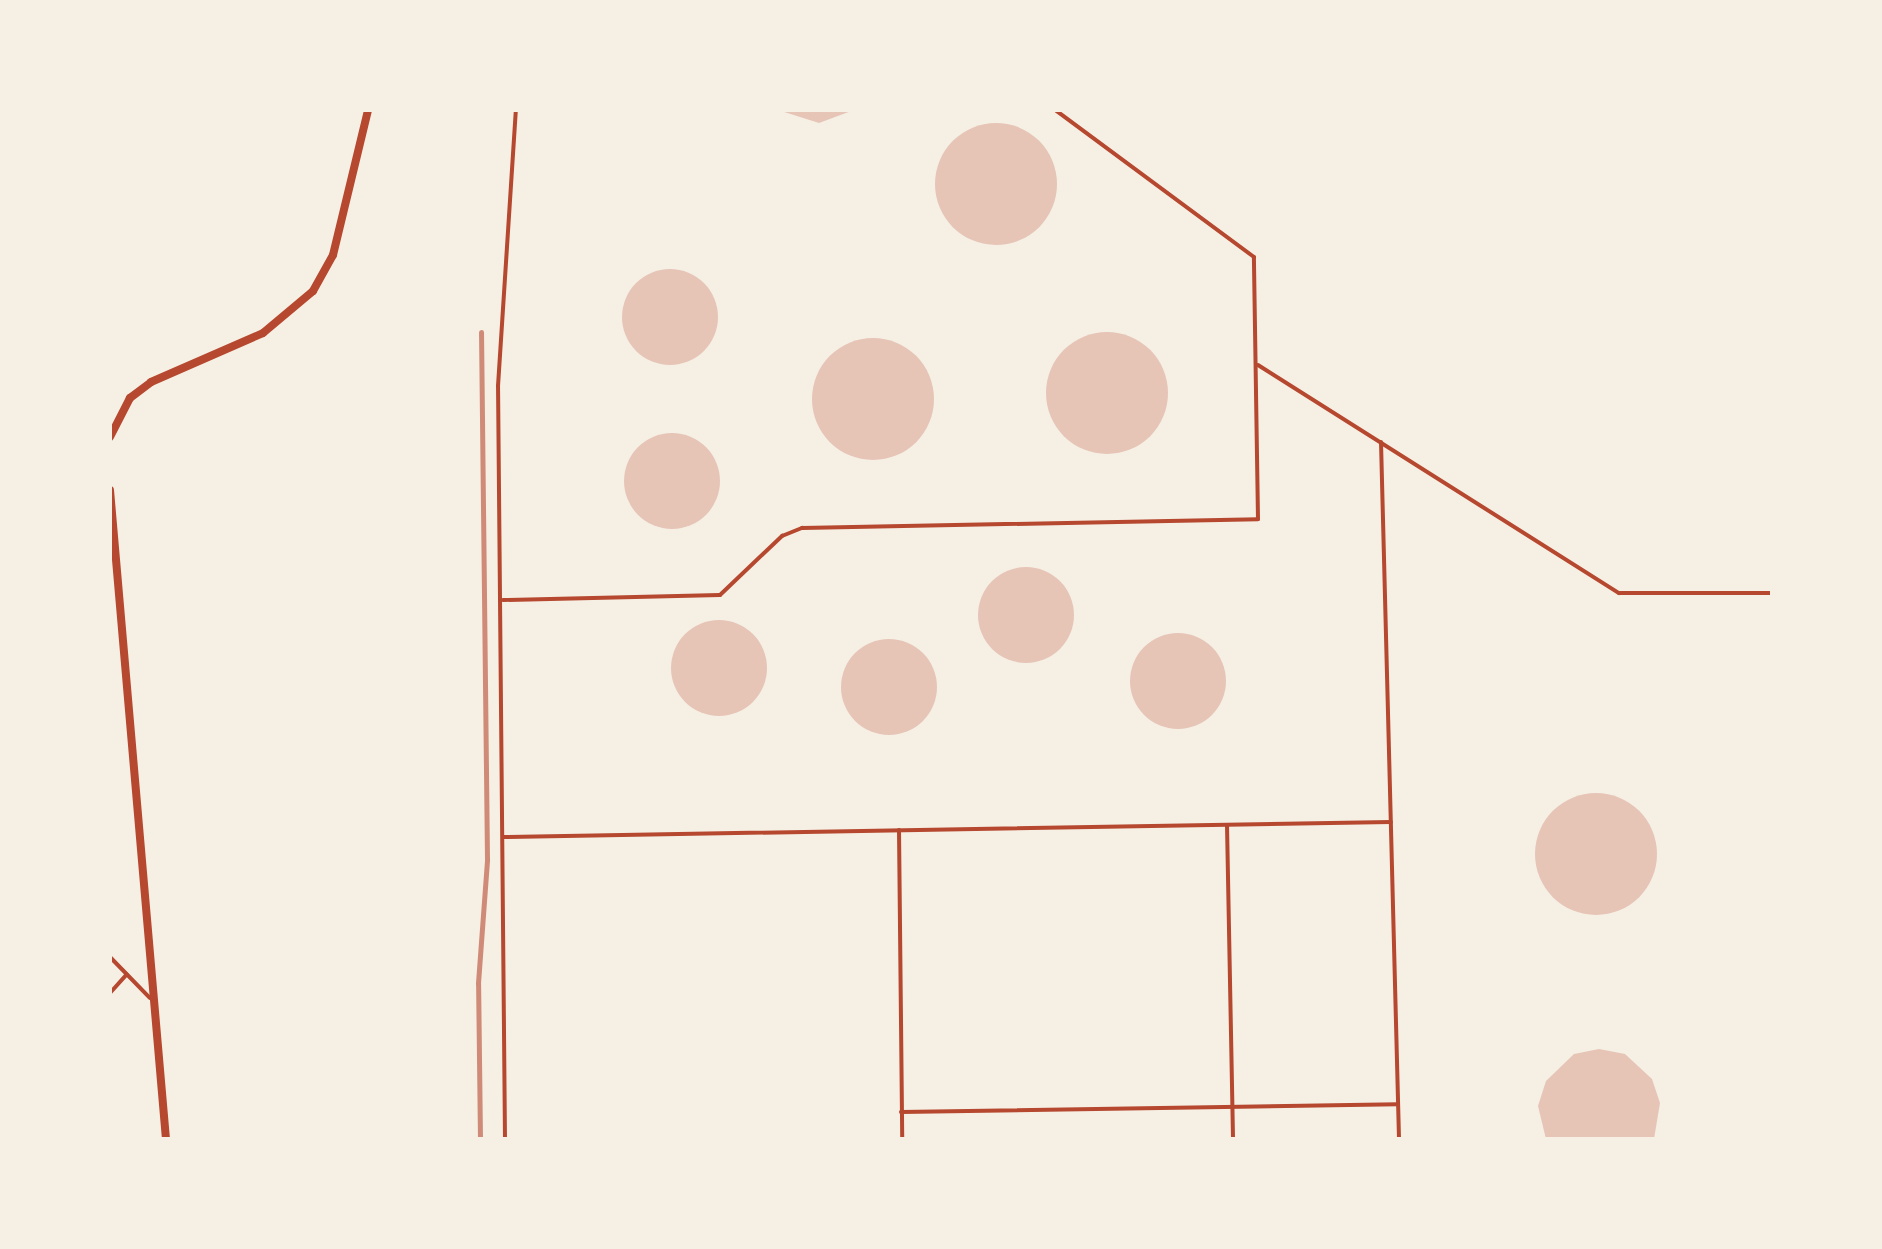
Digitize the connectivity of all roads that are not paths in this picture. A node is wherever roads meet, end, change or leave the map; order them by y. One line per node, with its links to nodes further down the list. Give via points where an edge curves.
1 (368, 110): 5 (street, via 336,245 313,291 263,333 151,382 130,398)
2 (516, 110): 11 (lane, via 498,386)
3 (1055, 110): 4 (lane, via 1249,249 1256,267)
4 (1258, 365): 6 (lane); 11 (lane, via 1258,519 802,528 782,536 720,595)
5 (110, 437)
6 (1381, 442): 10 (lane, via 1619,593); 12 (lane)
7 (110, 490): 9 (street)
8 (110, 564): 9 (lane)
9 (118, 572): 19 (street)
10 (1772, 593)
11 (503, 600): 15 (lane)
12 (1391, 822): 13 (lane); 20 (lane)
13 (1227, 825): 14 (lane); 21 (lane)
14 (899, 830): 15 (lane); 22 (lane)
15 (504, 837): 24 (lane)
16 (110, 957): 17 (lane)
17 (127, 974): 18 (lane); 19 (lane)
18 (110, 993)
19 (150, 998): 23 (street)
20 (1398, 1104): 21 (lane); 27 (lane)
21 (1232, 1106): 22 (lane); 26 (lane)
22 (901, 1112): 25 (lane)
23 (166, 1139)
24 (505, 1139)
25 (902, 1139)
26 (1233, 1139)
27 (1399, 1139)

